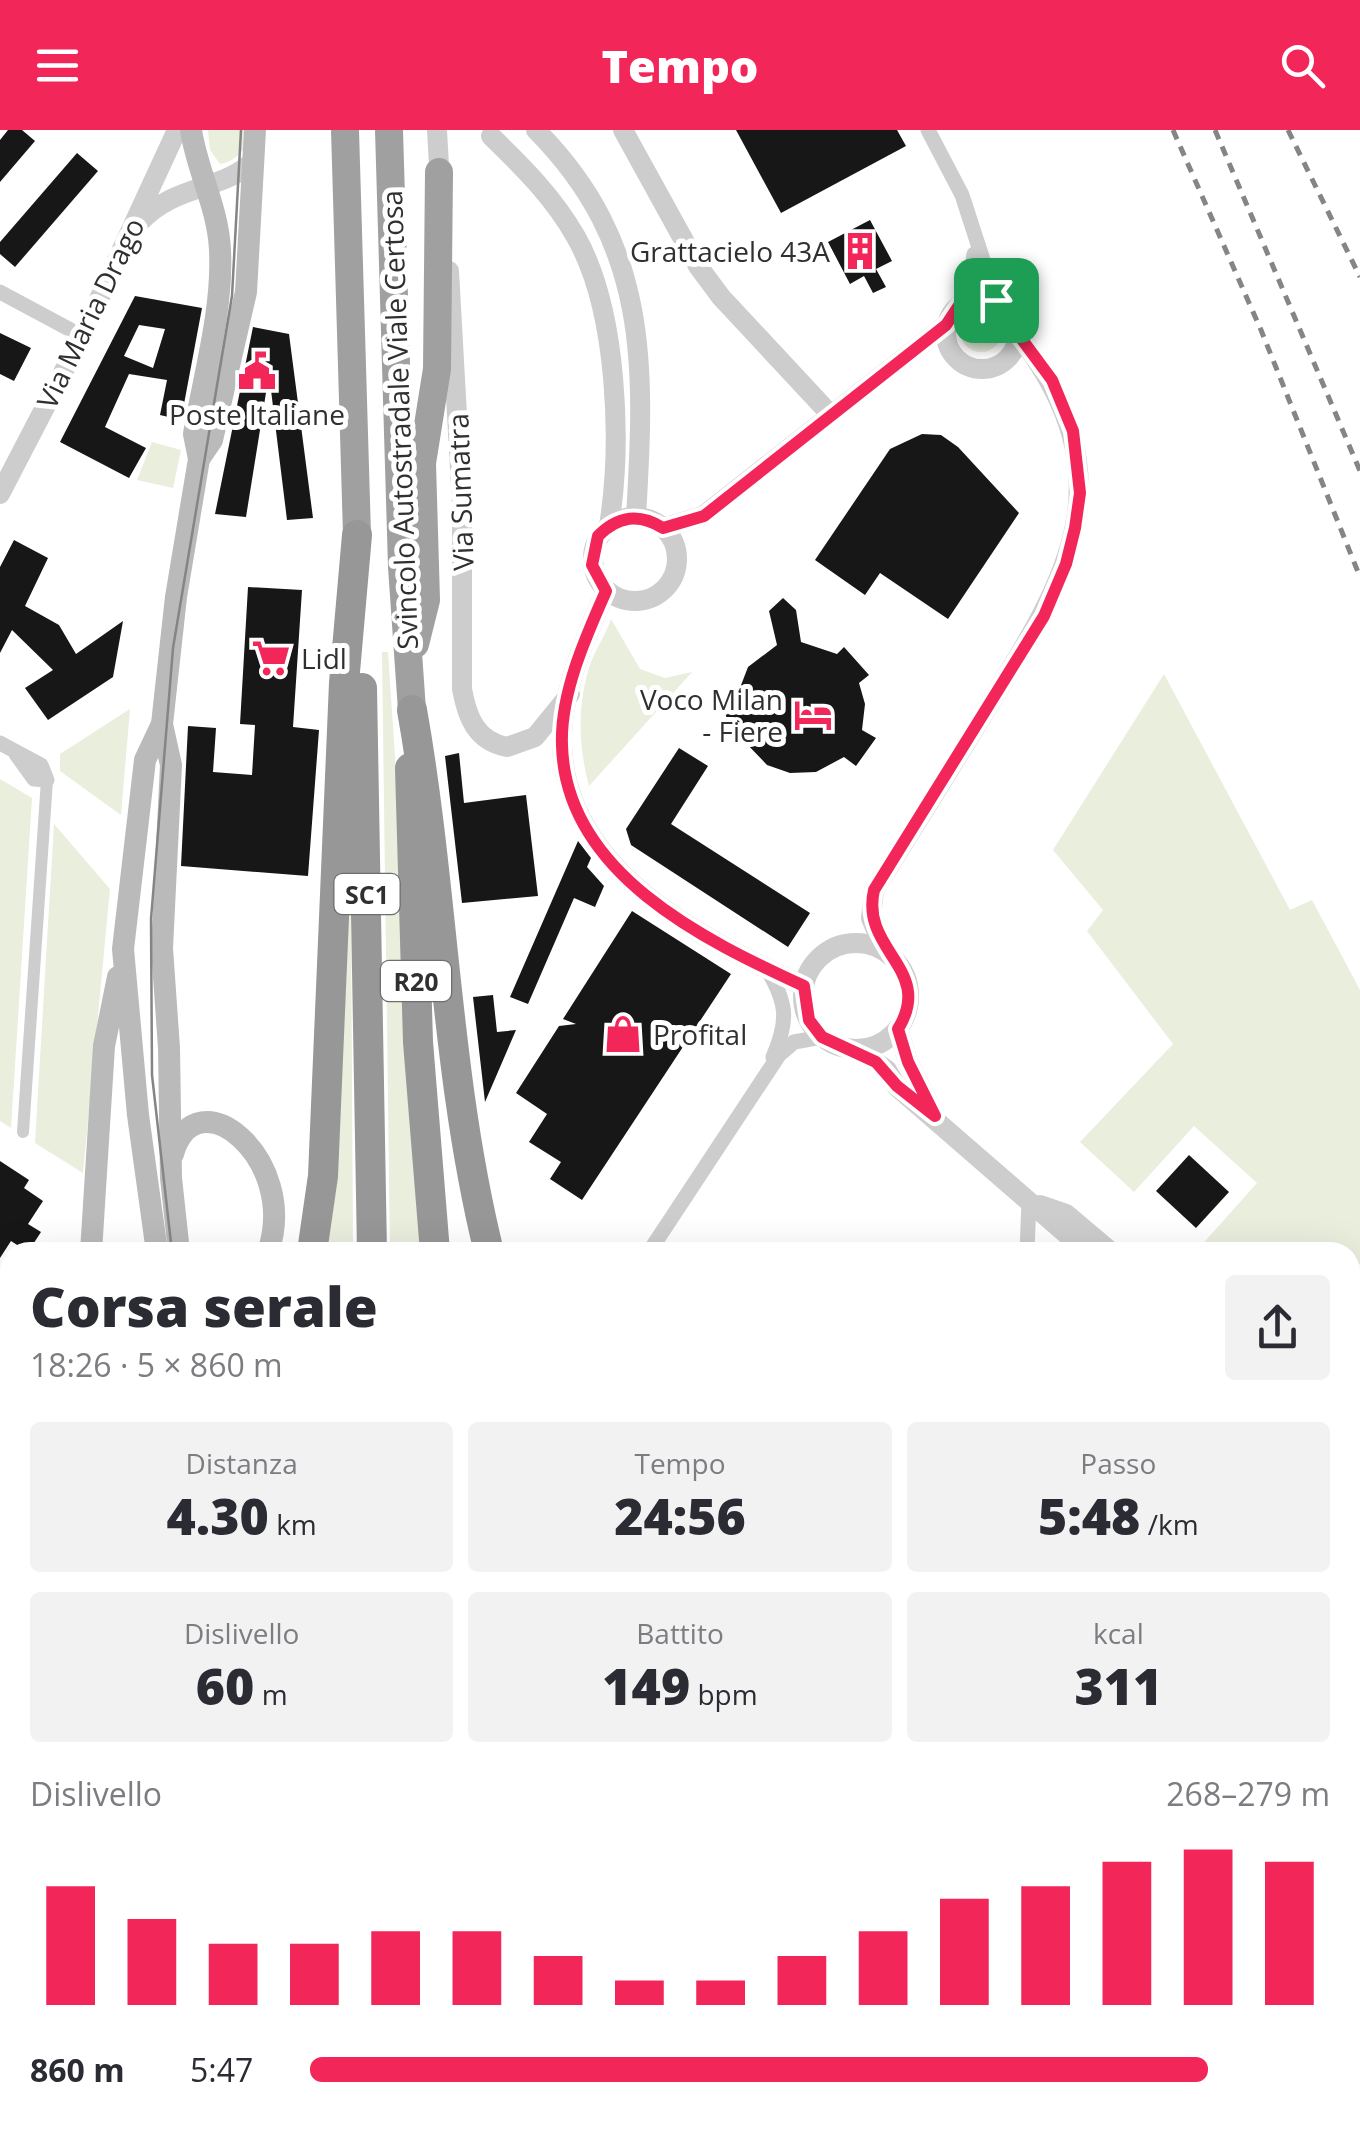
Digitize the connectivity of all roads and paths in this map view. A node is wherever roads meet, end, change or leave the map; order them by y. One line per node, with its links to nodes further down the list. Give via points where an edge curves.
1 (177, 130): 14 (street, Via Maria Drago)
2 (191, 130): 13 (main road)
3 (255, 130): 11 (main road)
4 (346, 130): 28 (highway, Svincolo Autostradale Viale Certosa)
5 (388, 130): 30 (highway, Svincolo Autostradale Viale Certosa)
6 (437, 130): 12 (street, Via Sumatra)
7 (536, 130): 25 (street, via 600,212 637,314)
8 (624, 130): 22 (street, via 698,266)
9 (928, 130): 15 (street, via 962,196)
10 (491, 136): 26 (street, via 551,200 595,281 614,417 616,480)
11 (252, 162): 13 (street); 23 (main road, via 246,292 212,440)
12 (440, 172): 30 (highway, via 437,369 422,462 426,600); 31 (street, Via Sumatra, via 460,468 466,710 483,736 507,747 535,738)
13 (208, 182): 14 (street, via 167,199); 23 (main road, via 220,278 194,434)
14 (128, 237): 21 (street, Via Maria Drago)
15 (975, 245): 17 (street); 18 (street)
16 (0, 292): 21 (street)
17 (966, 300): 18 (street); 19 (street)
18 (996, 300): 20 (street, via 1013,316)
19 (946, 325): 20 (street, via 951,350 976,368 1006,360); 22 (street)
20 (1018, 334): 37 (street, via 1052,380 1073,431 1080,479 1075,528 1044,616 874,890 871,918)
21 (82, 336): 24 (street, Via Maria Drago)
22 (830, 414): 27 (street, via 704,516)
23 (199, 459): 33 (main road)
24 (0, 494)
25 (636, 517): 26 (street); 27 (street)
26 (608, 526): 29 (street, via 598,536 592,565)
27 (663, 528): 29 (street, via 676,554 671,582 648,600 633,602)
28 (357, 535): 52 (highway, via 344,683 323,1176); 53 (highway, SC1)
29 (606, 591): 31 (street)
30 (409, 670): 32 (highway, Svincolo Autostradale Viale Certosa)
31 (570, 694): 38 (street, via 562,745 585,824 642,893)
32 (412, 710): 54 (highway, R20, via 409,826 418,1042); 55 (highway, SC1, via 436,1043); 56 (highway, via 431,816 457,1086)
33 (162, 724): 36 (main road, via 145,760); 46 (main road, via 171,765 162,948)
34 (0, 743): 35 (street, via 34,778)
35 (47, 780): 45 (street)
36 (123, 949): 48 (main road, via 104,1046); 49 (main road)
37 (885, 951): 39 (street, via 852,942 835,947 810,970); 40 (street, via 909,984)
38 (767, 969): 39 (street); 43 (street, via 787,1018)
39 (804, 986): 41 (street, via 809,1020)
40 (898, 1029): 42 (street); 44 (street)
41 (822, 1037): 42 (street); 43 (street, via 794,1042)
42 (858, 1050): 44 (street)
43 (767, 1070): 57 (street)
44 (935, 1116): 47 (street)
45 (23, 1132)
46 (172, 1162): 50 (main road); 51 (main road, via 177,1142 197,1125 222,1125 242,1138 271,1181 276,1214)
47 (1029, 1202): 58 (street); 59 (street); 60 (street); 61 (street, via 1066,1214)
48 (92, 1242)
49 (167, 1242)
50 (167, 1242)
51 (270, 1242)
52 (313, 1242)
53 (372, 1242)
54 (434, 1242)
55 (468, 1242)
56 (486, 1242)
57 (655, 1242)
58 (1027, 1242)
59 (1054, 1242)
60 (1075, 1242)
61 (1100, 1242)

